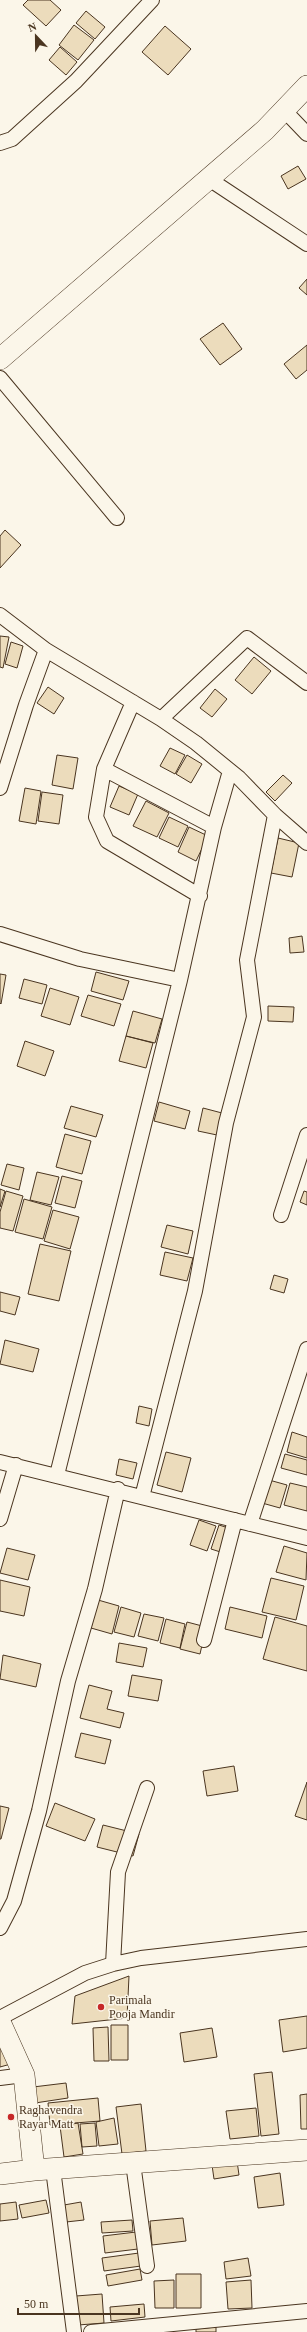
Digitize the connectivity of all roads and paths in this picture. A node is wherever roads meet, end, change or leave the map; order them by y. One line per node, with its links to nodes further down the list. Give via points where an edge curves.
1 (152, 0): 5 (street, via 76,81 12,139)
2 (307, 86): 3 (street)
3 (284, 110): 4 (street); 6 (street)
4 (307, 134)
5 (0, 143)
6 (209, 179): 7 (street); 8 (street)
7 (307, 244)
8 (0, 359)
9 (0, 378): 10 (street)
10 (117, 518)
11 (0, 615): 12 (street)
12 (46, 650): 14 (street); 18 (street, via 23,712)
13 (307, 683): 15 (street, via 247,638)
14 (133, 702): 15 (street); 16 (street)
15 (161, 719): 17 (street)
16 (104, 769): 20 (street); 22 (street, via 96,817 108,841)
17 (230, 771): 19 (street); 20 (street)
18 (0, 788)
19 (275, 815): 21 (street); 32 (street, via 247,960 254,1017 226,1123 195,1291)
20 (214, 827): 22 (street)
21 (307, 843)
22 (200, 896): 24 (street)
23 (0, 934): 24 (street, via 80,959)
24 (180, 980): 30 (street)
25 (307, 1135): 26 (street)
26 (281, 1215)
27 (307, 1349): 35 (street)
28 (0, 1462): 29 (street)
29 (16, 1465): 30 (street); 33 (street)
30 (57, 1475): 31 (street)
31 (118, 1490): 32 (street); 39 (street, via 95,1588 68,1681 39,1811 14,1901)
32 (142, 1497): 34 (street)
33 (0, 1519)
34 (235, 1520): 35 (street); 37 (street)
35 (250, 1524): 36 (street)
36 (307, 1538)
37 (204, 1640)
38 (147, 1788): 41 (street, via 118,1872)
39 (0, 1928)
40 (307, 1939): 41 (street, via 141,1958)
41 (113, 1964): 42 (street, via 85,1973)
42 (0, 2018)
43 (0, 2022): 44 (street)
44 (24, 2075): 45 (street); 48 (street)
45 (0, 2078)
46 (307, 2150): 47 (street)
47 (133, 2163): 48 (street); 50 (street)
48 (43, 2170): 49 (street); 52 (street)
49 (0, 2174)
50 (147, 2266)
51 (307, 2311): 53 (street)
52 (74, 2332)
53 (91, 2332)

